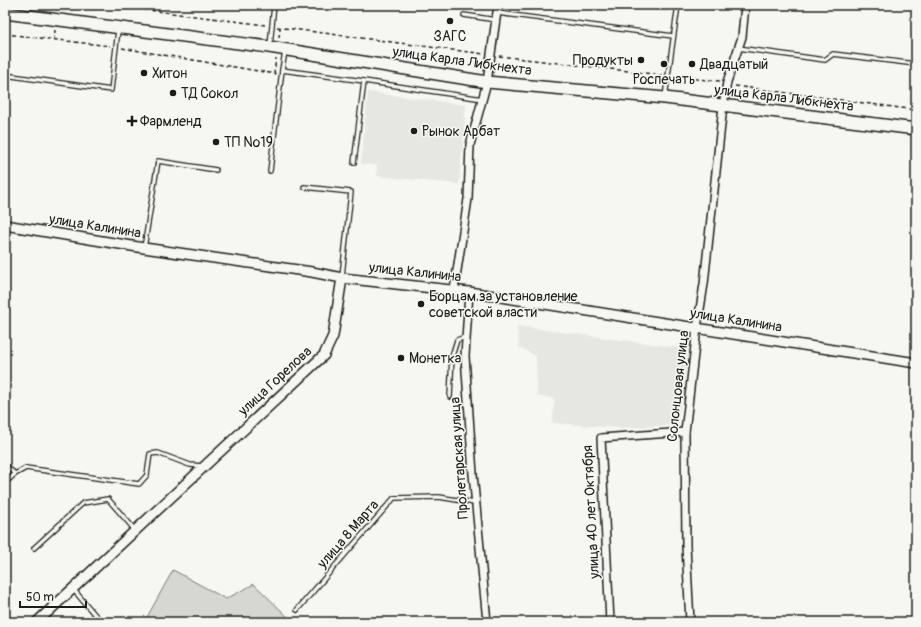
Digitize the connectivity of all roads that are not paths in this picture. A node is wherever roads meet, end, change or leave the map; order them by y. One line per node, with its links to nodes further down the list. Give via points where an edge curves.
1 (274, 5): 10 (lane)
2 (498, 5): 7 (street)
3 (678, 5): 9 (lane)
4 (745, 5): 11 (street, Солонцовая улица, via 742,36)
5 (5, 13): 8 (main road, улица Карла Либкнехта)
6 (464, 15): 7 (lane)
7 (497, 17): 9 (lane); 17 (street)
8 (119, 28): 10 (main road, улица Карла Либкнехта); 15 (lane, via 111,90)
9 (673, 36): 18 (lane)
10 (269, 48): 12 (main road, улица Карла Либкнехта)
11 (738, 48): 13 (lane, via 825,60 833,54); 20 (street, Солонцовая улица, via 727,82)
12 (285, 50): 14 (lane); 17 (main road, улица Карла Либкнехта)
13 (916, 64)
14 (282, 72): 16 (lane); 24 (lane)
15 (5, 75)
16 (364, 81): 19 (lane); 22 (lane)
17 (487, 82): 18 (main road, улица Карла Либкнехта); 19 (street)
18 (665, 98): 20 (main road, улица Карла Либкнехта)
19 (483, 99): 29 (street, via 470,146 468,199)
20 (723, 106): 21 (main road, улица Карла Либкнехта); 31 (street, Солонцовая улица)
21 (916, 129)
22 (354, 163)
23 (216, 170): 27 (lane, via 158,161)
24 (270, 171)
25 (304, 187): 28 (lane, via 351,192)
26 (5, 225): 27 (street, улица Калинина)
27 (144, 248): 28 (street, улица Калинина)
28 (342, 278): 29 (street, улица Калинина); 37 (street, улица Горелова, via 334,336 324,355)
29 (454, 290): 30 (street, улица Калинина)
30 (469, 292): 31 (street, улица Калинина); 32 (street, Пролетарская улица)
31 (697, 328): 33 (street, улица Калинина); 35 (street, Солонцовая улица)
32 (465, 337): 34 (lane, via 457,340 452,356); 40 (street, Пролетарская улица)
33 (916, 363)
34 (450, 397)
35 (685, 432): 50 (street, улица 40 лет Октября, via 601,438); 51 (street, Солонцовая улица)
36 (5, 465): 38 (lane)
37 (204, 466): 38 (lane, via 190,465 158,453 150,454 147,475 139,484 26,468); 41 (street, улица Горелова)
38 (15, 474): 39 (lane)
39 (5, 483)
40 (475, 503): 44 (lane, улица 8 Марта, via 439,497 394,498); 49 (street, Пролетарская улица)
41 (135, 530): 42 (lane, via 108,499 83,503); 43 (street, улица Горелова)
42 (34, 548)
43 (73, 588): 47 (street, улица Горелова); 48 (lane)
44 (297, 610)
45 (5, 618): 46 (lane)
46 (9, 622)
47 (37, 622)
48 (101, 622)
49 (487, 622)
50 (610, 622)
51 (690, 622)

